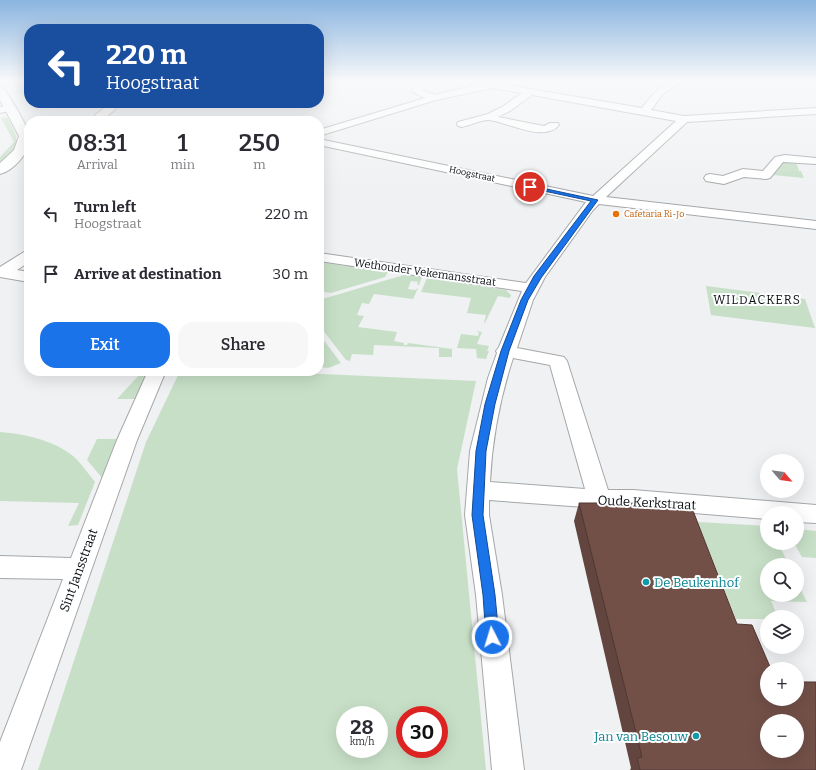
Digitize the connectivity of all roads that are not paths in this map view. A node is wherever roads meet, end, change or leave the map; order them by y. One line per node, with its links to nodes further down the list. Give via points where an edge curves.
1 (11, 117): 11 (street)
2 (372, 117): 10 (street)
3 (488, 117): 8 (street)
4 (493, 117): 9 (street)
5 (672, 117): 7 (street)
6 (718, 117): 7 (street)
7 (684, 119): 17 (street)
8 (462, 124)
9 (547, 130)
10 (324, 131)
11 (24, 135)
12 (324, 143): 17 (street, Hoogstraat)
13 (24, 146): 15 (street)
14 (816, 160): 16 (street, via 779,159 766,175 743,173 724,180)
15 (0, 170)
16 (710, 178)
17 (595, 200): 18 (street, Hoogstraat); 23 (street)
18 (816, 225)
19 (324, 258): 23 (street, Wethouder Vekemansstraat)
20 (24, 259): 21 (street)
21 (5, 273): 22 (street)
22 (24, 276)
23 (531, 288): 24 (street)
24 (505, 351): 26 (street, via 490,404 481,451); 27 (street, via 558,361)
25 (155, 376): 30 (street, Sint Jansstraat, via 129,434)
26 (478, 490): 27 (street, Oude Kerkstraat); 32 (street, via 477,515 489,595)
27 (599, 499): 28 (street, Oude Kerkstraat)
28 (816, 514)
29 (0, 567): 30 (street)
30 (79, 569): 31 (street, Sint Jansstraat)
31 (5, 770)
32 (508, 770)

